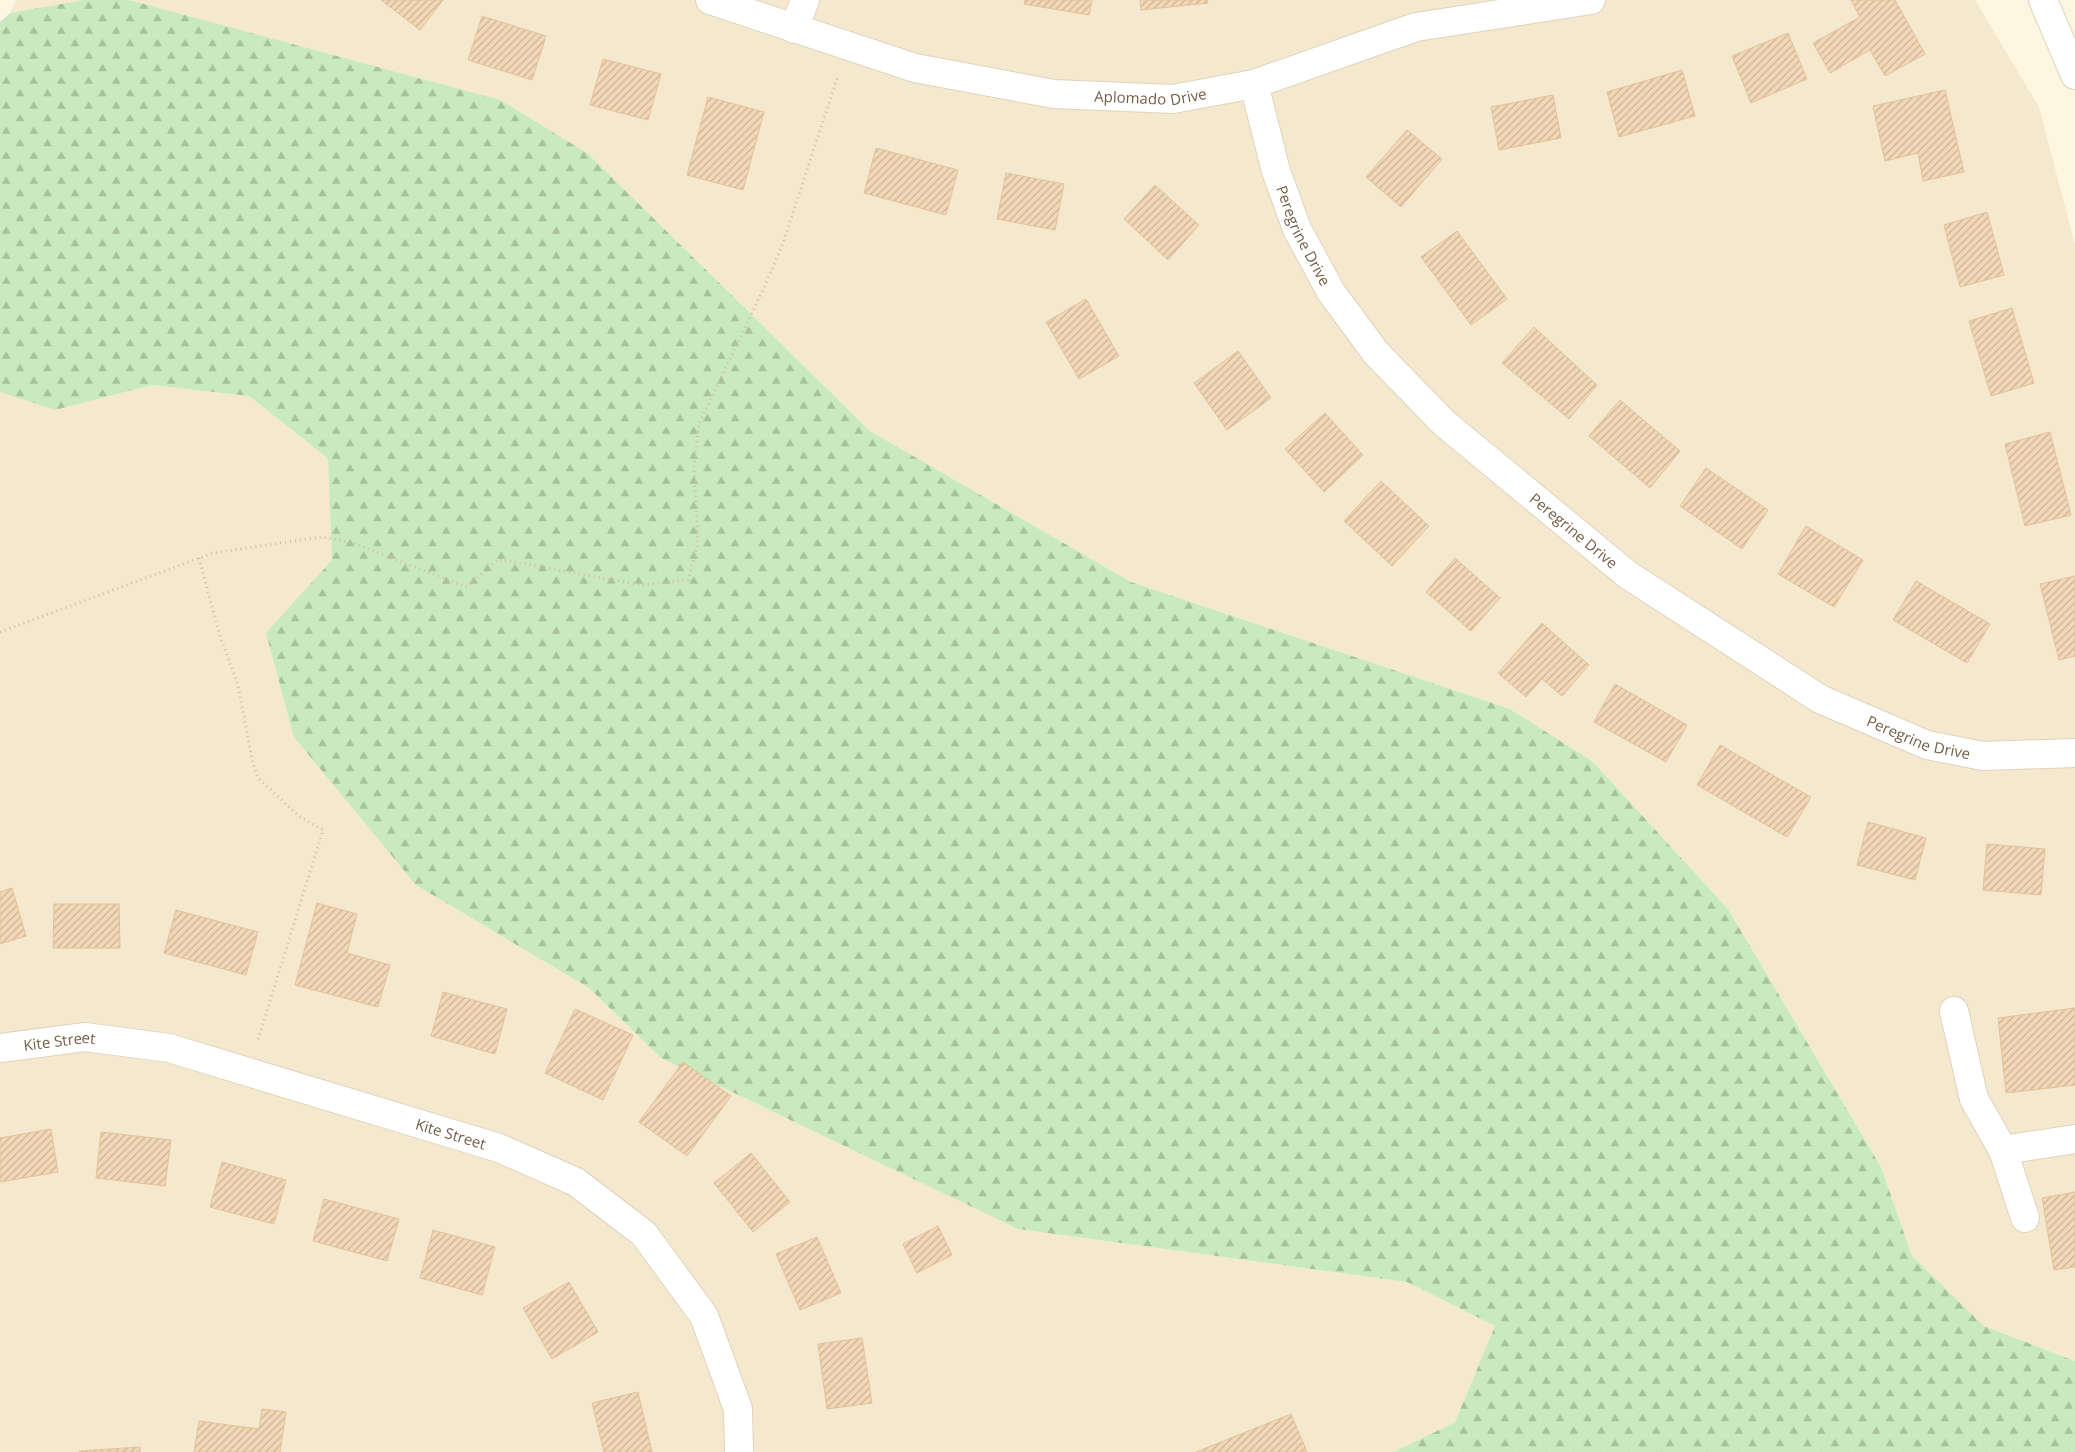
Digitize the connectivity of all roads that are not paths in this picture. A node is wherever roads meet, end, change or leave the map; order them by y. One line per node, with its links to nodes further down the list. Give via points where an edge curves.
1 (710, 0): 5 (street, Aplomado Drive)
2 (805, 0): 5 (street)
3 (1591, 0): 7 (street, Aplomado Drive, via 1416,27)
4 (2043, 0): 6 (street)
5 (794, 29): 7 (street, Aplomado Drive, via 915,68 1054,94 1173,99)
6 (2075, 75)
7 (1254, 84): 8 (street, Peregrine Drive, via 1276,171 1297,229 1332,292 1376,352 1444,423 1628,574 1820,698 1927,745 1983,756)
8 (2075, 753)
9 (1954, 1011): 12 (street, via 1974,1099)
10 (0, 1048): 14 (street, Kite Street, via 85,1036 169,1048 499,1148 576,1182 644,1234 704,1316 738,1409)
11 (2075, 1138): 12 (street)
12 (2003, 1150): 13 (street)
13 (2025, 1218)
14 (739, 1452)

